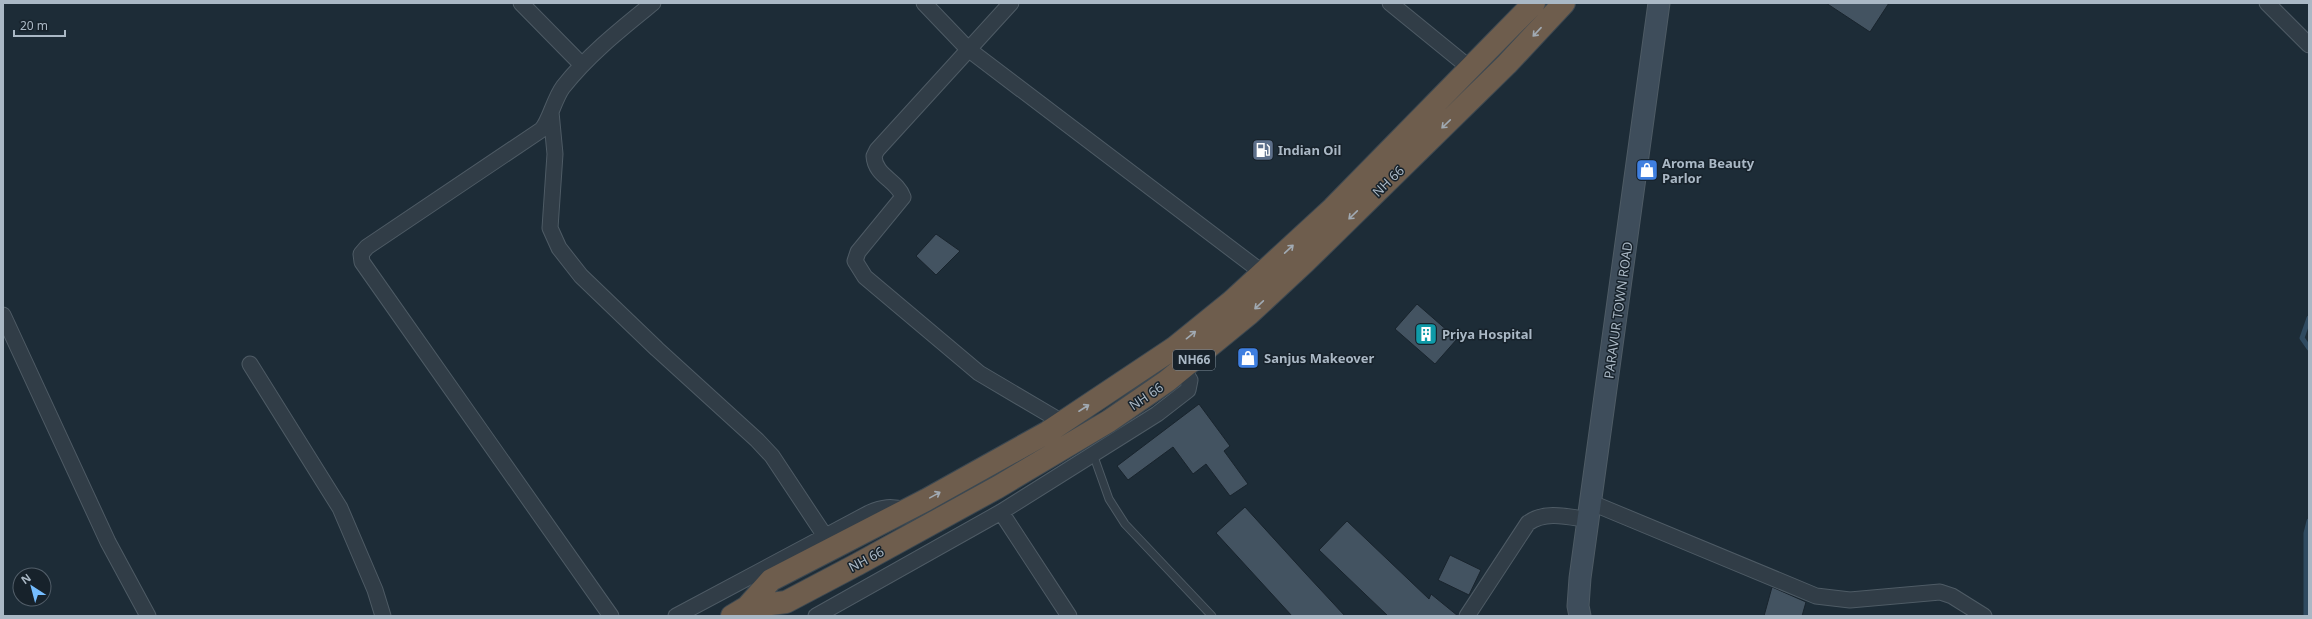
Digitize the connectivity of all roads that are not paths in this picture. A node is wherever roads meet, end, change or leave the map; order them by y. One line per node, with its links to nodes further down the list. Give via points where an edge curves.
1 (520, 3): 12 (street)
2 (652, 3): 12 (street)
3 (924, 3): 11 (street)
4 (1011, 3): 11 (street)
5 (1390, 3): 13 (street)
6 (1534, 3): 13 (highway, NH 66 / NH66)
7 (1564, 3): 18 (highway, NH 66 / NH66, one-way to 18, via 1507,64 1305,262 1249,314)
8 (1659, 3): 23 (main road, PARAVUR TOWN ROAD)
9 (2267, 3): 10 (street)
10 (2309, 45)
11 (968, 49): 15 (street); 19 (street, via 874,156 877,168 898,188 903,197 858,252 855,260 865,277 979,373)
12 (581, 64): 14 (street)
13 (1472, 69): 15 (highway, NH 66 / NH66, one-way to 13, via 1333,208)
14 (551, 107): 24 (street, via 555,154 550,228 559,248 581,276 772,456); 29 (street, via 540,130 366,247 361,258)
15 (1263, 273): 19 (highway, NH 66 / NH66, one-way to 15, via 1174,348)
16 (3, 315): 27 (street, via 108,542)
17 (250, 364): 28 (street, via 340,508 375,590)
18 (1183, 369): 20 (street, via 1190,380 1187,392 1158,414); 25 (highway, NH 66 / NH66, via 1109,421 977,499 786,602)
19 (1062, 422): 21 (highway, NH 66 / NH66, one-way to 19)
20 (1093, 454): 22 (street); 33 (lane, via 1109,499 1118,514)
21 (906, 510): 24 (street, via 894,506 884,507); 25 (highway, NH 66 / NH66, via 771,580)
22 (1001, 512): 26 (street); 32 (street)
23 (1591, 512): 34 (street, via 1541,516 1528,522); 35 (main road, PARAVUR TOWN ROAD, via 1580,578); 36 (street, via 1816,596 1850,600 1940,592 1952,596)
24 (825, 536): 30 (street)
25 (740, 612)
26 (832, 612): 31 (street)
27 (148, 616)
28 (383, 616)
29 (611, 616)
30 (676, 616)
31 (816, 616)
32 (1069, 616)
33 (1212, 616)
34 (1468, 616)
35 (1580, 616)
36 (1984, 616)

